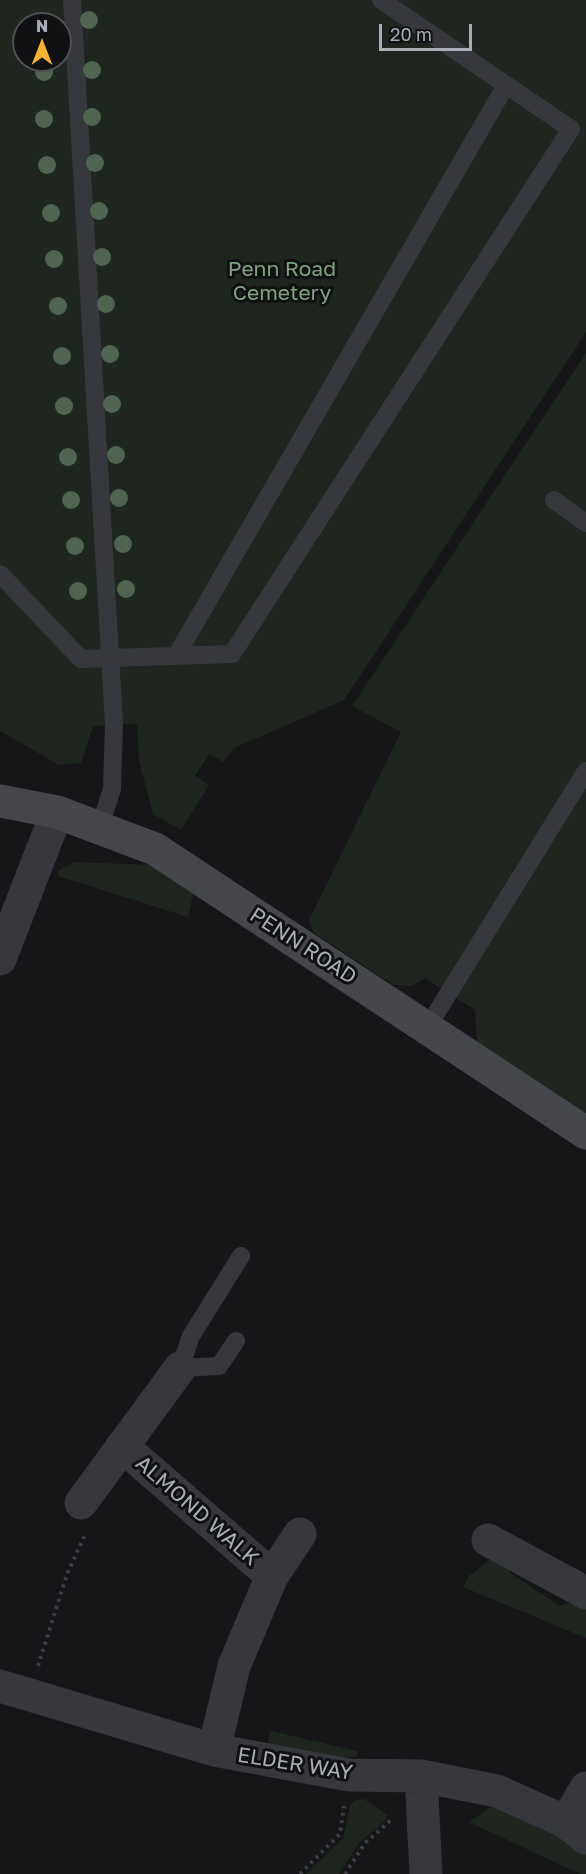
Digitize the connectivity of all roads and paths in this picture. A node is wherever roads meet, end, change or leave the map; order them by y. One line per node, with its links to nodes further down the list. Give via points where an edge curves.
1 (72, 0): 8 (lane)
2 (381, 0): 3 (lane)
3 (506, 85): 7 (lane); 7 (lane, via 571,129 232,654)
4 (554, 500): 5 (lane)
5 (586, 523)
6 (0, 574): 8 (lane, via 81,659)
7 (176, 656): 8 (lane)
8 (109, 658): 12 (lane, via 114,763 112,789)
9 (586, 771): 14 (lane)
10 (0, 801): 11 (main road, PENN ROAD)
11 (57, 812): 12 (main road, PENN ROAD); 13 (street)
12 (100, 826): 14 (main road, PENN ROAD, via 155,849)
13 (0, 959)
14 (427, 1028): 15 (main road, PENN ROAD)
15 (586, 1133)
16 (241, 1256): 18 (lane, via 192,1336)
17 (236, 1341): 18 (lane, via 219,1366)
18 (180, 1368): 19 (street, ALMOND WALK)
19 (122, 1446): 20 (street, ALMOND WALK); 23 (street, ALMOND WALK)
20 (81, 1503): 25 (path, via 88,1527)
21 (300, 1534): 23 (street, ALMOND WALK)
22 (488, 1540): 24 (street)
23 (272, 1576): 26 (street, ALMOND WALK, via 234,1666)
24 (586, 1593)
25 (14, 1691): 26 (street, ELDER WAY)
26 (214, 1750): 27 (street, ELDER WAY)
27 (349, 1775): 28 (street, ELDER WAY); 31 (path, via 340,1834)
28 (420, 1785): 30 (street, ELDER WAY, via 497,1791); 32 (path, via 365,1843); 33 (street)
29 (586, 1788): 30 (street)
30 (576, 1830)
31 (300, 1874)
32 (345, 1874)
33 (426, 1874)

